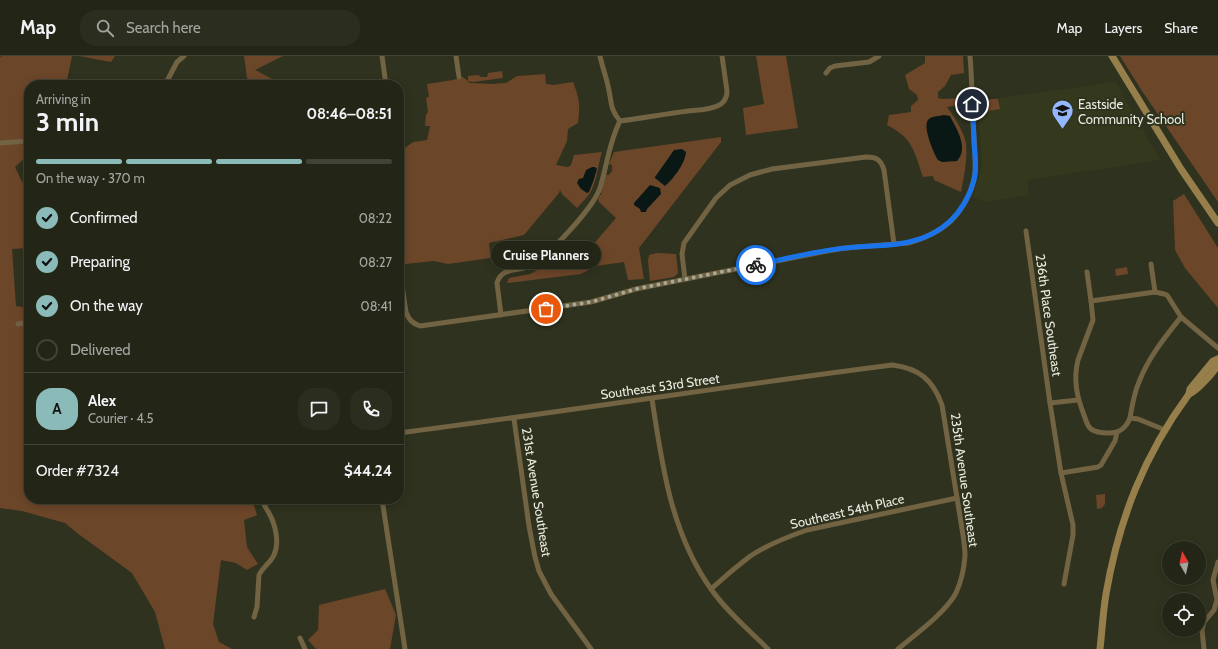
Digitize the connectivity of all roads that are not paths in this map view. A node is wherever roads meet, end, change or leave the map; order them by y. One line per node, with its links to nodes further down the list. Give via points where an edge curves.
1 (184, 56): 11 (street, via 177,62)
2 (382, 56): 12 (street)
3 (456, 56): 10 (street)
4 (600, 56): 13 (street, via 612,109)
5 (722, 56): 13 (street, via 727,96 720,105)
6 (879, 56): 9 (street, via 869,62 835,66)
7 (970, 56): 18 (street, via 975,162 974,180 968,198 958,213 940,230 918,240)
8 (1112, 56): 16 (main road)
9 (826, 73)
10 (459, 77)
11 (167, 80)
12 (385, 80)
13 (620, 121): 25 (street, via 614,133 596,198 538,262 502,273 498,278)
14 (24, 141): 15 (street)
15 (0, 143)
16 (1218, 224)
17 (1026, 231): 34 (street, 236th Place Southeast)
18 (894, 244): 21 (street, via 844,248); 21 (street, via 884,170 879,160 866,157 772,169 740,180 716,198 684,243 682,254)
19 (1151, 264): 22 (street)
20 (1087, 272): 24 (street)
21 (685, 279): 25 (street, via 591,302)
22 (1155, 292): 24 (street); 26 (street, via 1167,295)
23 (404, 299): 25 (street, via 408,319 420,326)
24 (1091, 301): 33 (street, via 1093,320 1076,367)
25 (501, 315)
26 (1181, 317): 29 (street); 35 (street, via 1163,339 1146,367 1136,390)
27 (24, 323): 28 (street)
28 (18, 324)
29 (1218, 348)
30 (1218, 359): 37 (main road, via 1217,365 1194,392 1189,394)
31 (922, 375): 32 (street, Southeast 53rd Street, via 908,368 892,365); 41 (street, 235th Avenue Southeast, via 935,390 942,405)
32 (652, 399): 36 (street, Southeast 53rd Street); 46 (street, via 663,469 674,514 692,558)
33 (1078, 400): 34 (street); 39 (street, via 1091,429 1098,432)
34 (1050, 403): 40 (street, 236th Place Southeast)
35 (1130, 418): 37 (street); 39 (street, via 1127,426)
36 (514, 419): 38 (street, Southeast 53rd Street); 51 (street, 231st Avenue Southeast, via 529,526 539,571 551,594)
37 (1165, 430): 54 (main road, via 1151,454 1127,508 1112,560)
38 (404, 432)
39 (1117, 432): 40 (street, via 1115,441 1101,465)
40 (1061, 473): 45 (street, 236th Place Southeast, via 1073,530)
41 (957, 498): 46 (street, Southeast 54th Place, via 788,536 749,557); 53 (street, 235th Avenue Southeast, via 965,556 961,581 949,603)
42 (264, 504): 47 (street, via 273,522 277,541 275,554 259,575 258,607)
43 (383, 504): 50 (street)
44 (1218, 562): 55 (street, via 1213,580 1217,600 1214,610 1204,622)
45 (1064, 584)
46 (711, 589): 52 (street)
47 (254, 617)
48 (300, 638): 49 (street)
49 (305, 649)
50 (405, 649)
51 (591, 649)
52 (768, 649)
53 (898, 649)
54 (1100, 649)
55 (1204, 649)

